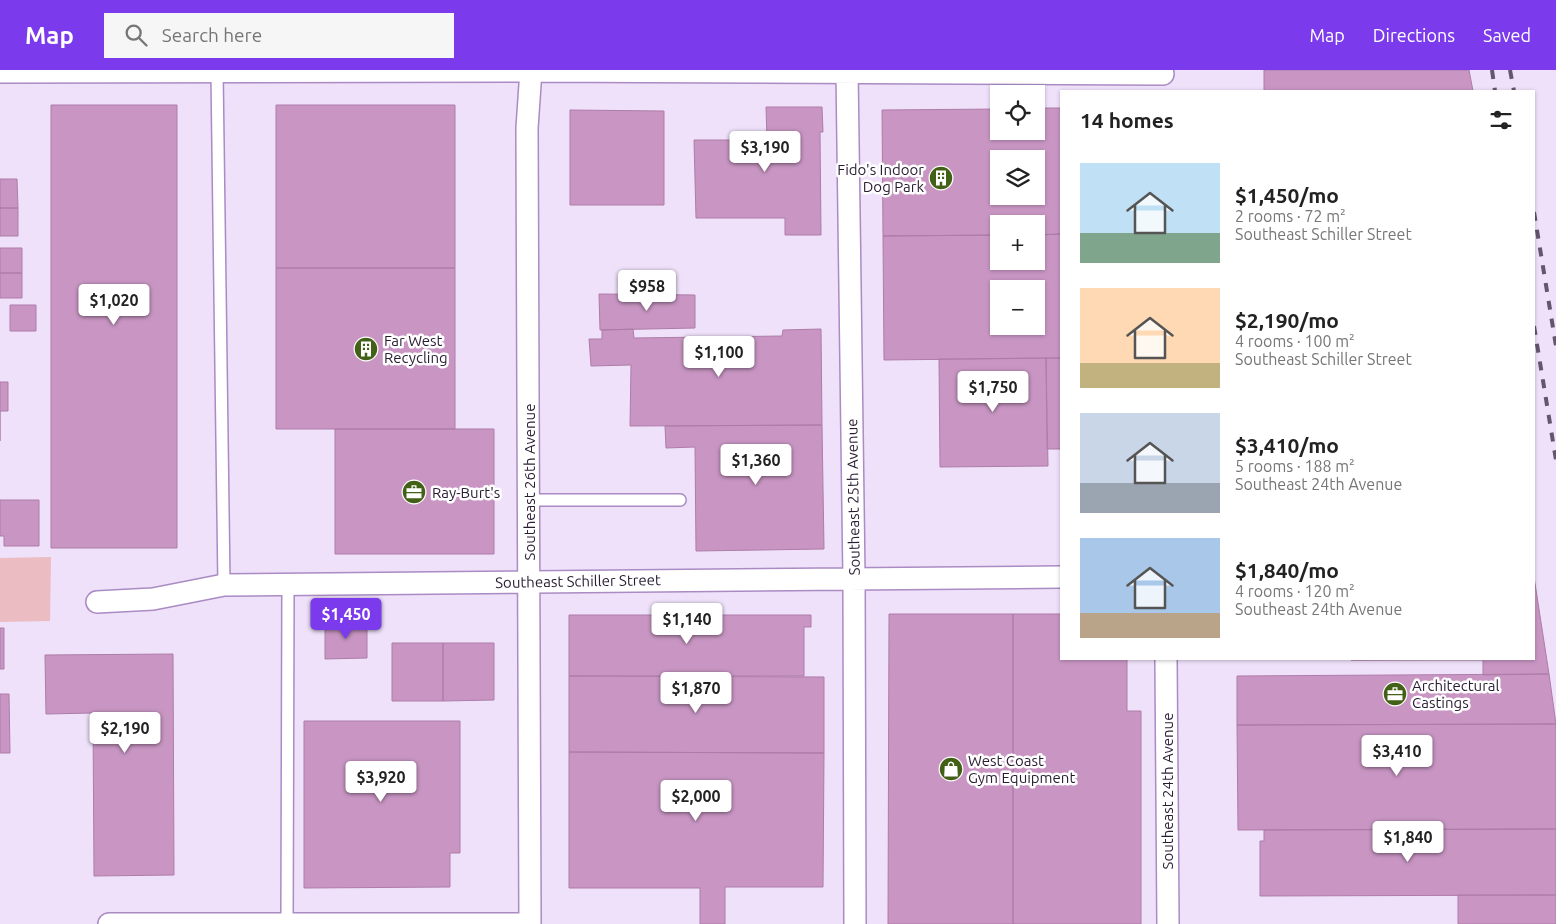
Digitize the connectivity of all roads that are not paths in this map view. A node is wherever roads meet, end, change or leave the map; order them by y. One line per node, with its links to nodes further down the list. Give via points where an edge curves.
1 (531, 70): 2 (street); 4 (street); 7 (street, Southeast 26th Avenue, via 527,128)
2 (847, 71): 5 (street); 10 (street, Southeast 25th Avenue)
3 (0, 72): 4 (street)
4 (216, 72): 12 (lane)
5 (1070, 72): 6 (street)
6 (1163, 78)
7 (529, 500): 8 (lane); 11 (street, Southeast 26th Avenue)
8 (680, 500)
9 (1060, 577): 10 (street, Southeast Schiller Street)
10 (854, 578): 11 (street, Southeast Schiller Street); 20 (street, Southeast 25th Avenue)
11 (529, 582): 13 (street, Southeast Schiller Street); 19 (street, Southeast 26th Avenue)
12 (224, 585): 13 (street, Southeast Schiller Street); 14 (street, Southeast Schiller Street, via 153,599)
13 (288, 585): 18 (lane)
14 (97, 602)
15 (1166, 660): 21 (street, Southeast 24th Avenue)
16 (109, 924): 17 (street)
17 (211, 924): 18 (street)
18 (287, 924): 19 (street)
19 (530, 924)
20 (855, 924)
21 (1168, 924)

